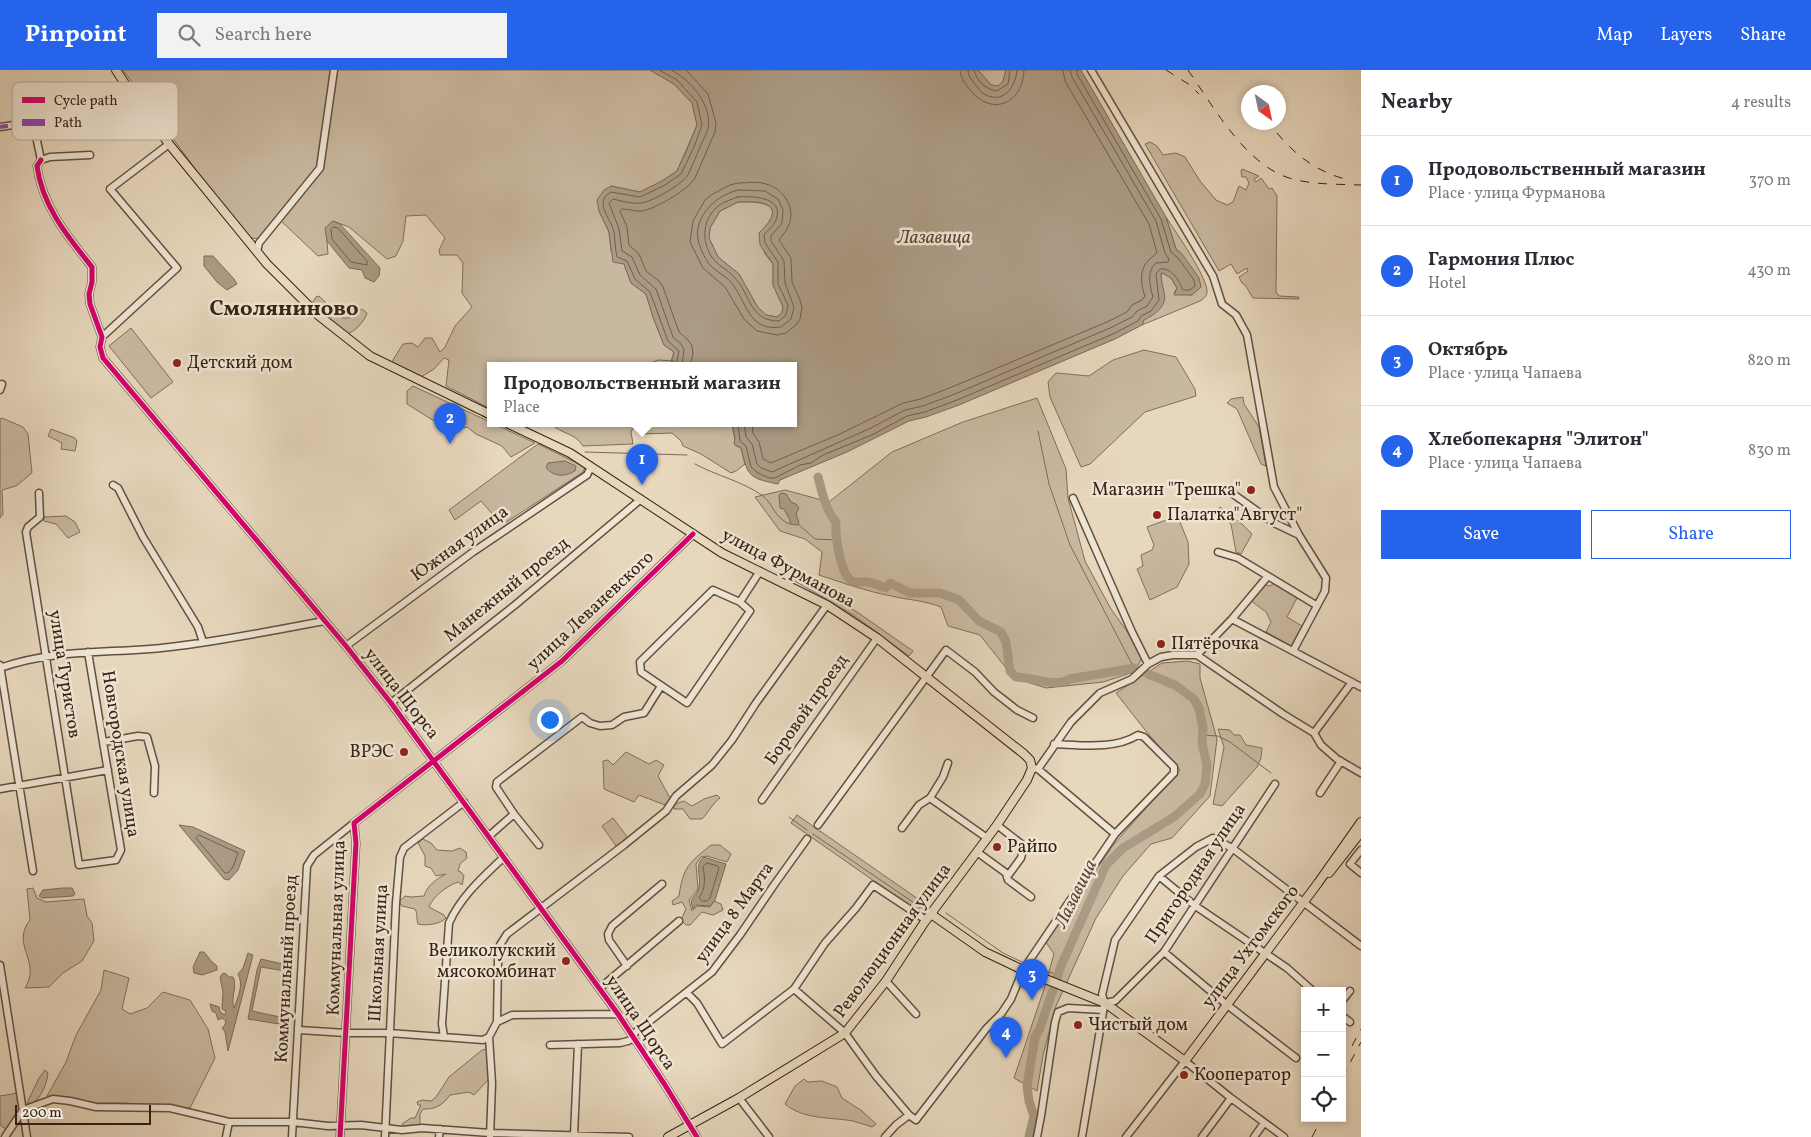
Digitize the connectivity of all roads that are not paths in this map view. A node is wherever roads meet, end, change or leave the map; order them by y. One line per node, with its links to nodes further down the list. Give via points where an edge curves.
1 (116, 70): 4 (main road)
2 (334, 70): 10 (street, via 320,168 259,243)
3 (1091, 70): 21 (street, via 1213,276 1222,304 1236,316 1247,334 1274,486)
4 (123, 82)
5 (37, 140): 9 (street, улица Щорса)
6 (166, 140): 7 (main road)
7 (169, 144): 10 (main road); 11 (street, via 110,189 177,268)
8 (90, 155): 9 (street)
9 (41, 160): 11 (street, улица Щорса, via 37,166 38,177 56,220 92,267 90,304)
10 (257, 252): 12 (main road, via 283,282 370,356)
11 (102, 337): 29 (street, улица Щорса, via 103,358)
12 (487, 413)
13 (516, 427): 14 (main road, улица Фурманова)
14 (591, 467): 19 (main road, улица Фурманова); 32 (street, Южная улица, via 587,475 473,552)
15 (113, 485): 31 (street, via 118,488 143,537 198,627)
16 (1226, 489): 21 (street, via 1274,523)
17 (39, 493): 36 (street, улица Туристов, via 40,517 26,532)
18 (1073, 498): 37 (street)
19 (641, 499): 20 (main road, улица Фурманова); 43 (street, Манежный проезд, via 515,605)
20 (693, 534): 23 (main road, улица Фурманова, via 722,553); 48 (street, улица Леваневского, via 562,661)
21 (1299, 535): 27 (street, via 1326,578 1324,591)
22 (1218, 552): 24 (street, via 1238,558)
23 (760, 571): 25 (street); 26 (main road, улица Фурманова)
24 (1268, 576): 27 (street); 28 (street)
25 (740, 602): 41 (street, via 750,611 687,703); 41 (street, via 713,590 640,662 641,672)
26 (827, 604): 30 (main road, улица Фурманова); 89 (street, via 712,765 676,796 666,810)
27 (1316, 605): 33 (street)
28 (1232, 619): 33 (street); 35 (street)
29 (325, 621): 31 (street); 32 (street, улица Щорса)
30 (878, 638): 39 (main road, улица Фурманова); 61 (street, Боровой проезд)
31 (203, 642): 34 (street)
32 (346, 646): 43 (street, улица Щорса)
33 (1292, 651): 40 (street)
34 (88, 652): 36 (street); 46 (street, Новгородская улица)
35 (1197, 654): 37 (street, via 1161,657); 45 (street)
36 (47, 657): 38 (street); 54 (street, улица Туристов)
37 (1148, 664): 47 (street, via 1132,679 1100,693)
38 (0, 667): 56 (street)
39 (926, 677): 44 (street, via 946,650 994,692); 51 (main road, улица Фурманова, via 1024,754); 67 (street)
40 (1352, 682): 42 (street); 45 (street)
41 (661, 686): 63 (street, via 644,712 624,717 612,726 600,726 582,717 497,782 496,787)
42 (1361, 687)
43 (391, 702): 48 (street, улица Щорса)
44 (1032, 718)
45 (1314, 733): 49 (street, via 1322,745)
46 (104, 742): 52 (street, Новгородская улица); 58 (street, via 147,737 155,766)
47 (1054, 744): 51 (street); 70 (street, via 1109,744 1144,736 1174,767 1174,773)
48 (434, 760): 62 (street, улица Щорса); 65 (street, Коммунальная улица)
49 (1341, 761): 53 (street); 59 (street)
50 (948, 763): 60 (street)
51 (1035, 768): 66 (main road, Революционная улица); 70 (street, улица Фурманова)
52 (108, 770): 54 (street); 79 (street, Новгородская улица, via 121,850 116,860)
53 (1361, 773)
54 (64, 778): 56 (street); 79 (street, улица Туристов)
55 (1275, 784): 75 (street, Пригородная улица)
56 (20, 786): 57 (street); 80 (street)
57 (0, 789)
58 (154, 793)
59 (1320, 793)
60 (930, 798): 68 (street, via 919,805); 72 (street)
61 (762, 800)
62 (464, 802): 71 (street, улица Щорса); 114 (street, Школьная улица, via 404,848 400,857)
63 (514, 814): 71 (street); 74 (street)
64 (1361, 822): 84 (main road, улица Ухтомского)
65 (354, 823): 112 (street, Коммунальный проезд, via 314,855 307,866); 113 (street, Коммунальная улица, via 356,842)
66 (997, 824): 72 (main road, Революционная улица); 83 (street, via 1024,846 1021,858)
67 (818, 825)
68 (902, 828)
69 (1361, 832): 84 (main road, via 1335,867)
70 (1115, 834): 97 (street)
71 (489, 836): 78 (street, улица Щорса)
72 (987, 838): 77 (main road, Революционная улица)
73 (807, 839): 103 (street, улица 8 Марта, via 712,972)
74 (538, 845)
75 (1232, 848): 82 (street, via 1213,838); 87 (street); 88 (street, Пригородная улица)
76 (1361, 850): 81 (street, via 1350,864)
77 (977, 852): 83 (street); 90 (main road, Революционная улица)
78 (504, 857): 89 (street, улица Щорса); 117 (street, via 466,895 449,923 442,1024)
79 (79, 865)
80 (33, 870)
81 (1361, 873)
82 (1159, 876): 88 (street); 106 (street, via 1115,940 1102,995)
83 (1007, 877): 86 (street)
84 (1318, 882): 87 (main road, улица Ухтомского)
85 (662, 884): 96 (street, via 612,926 608,934)
86 (1031, 897)
87 (1304, 902): 92 (street); 94 (main road, улица Ухтомского)
88 (1194, 905): 93 (street, Пригородная улица); 94 (street)
89 (542, 908): 100 (street, улица Щорса); 110 (street, via 507,934 500,945)
90 (929, 917): 97 (main road, via 985,952); 98 (main road, Революционная улица); 101 (street, via 873,885 825,943)
91 (679, 922): 96 (street)
92 (1361, 946)
93 (1164, 952): 105 (street); 106 (street, Пригородная улица, via 1115,1001)
94 (1265, 954): 99 (street); 105 (main road, улица Ухтомского)
95 (0, 965): 125 (street)
96 (627, 966): 100 (street)
97 (1023, 970): 106 (main road); 126 (street, via 1001,1014 916,1120)
98 (886, 980): 108 (street); 115 (main road, Революционная улица)
99 (1308, 987)
100 (600, 988): 107 (street, улица Щорса)
101 (794, 989): 103 (street, via 722,1044); 115 (street)
102 (1350, 990): 104 (street)
103 (687, 993): 116 (street, улица 8 Марта)
104 (1346, 996)
105 (1226, 1004): 121 (street); 122 (main road, улица Ухтомского)
106 (1104, 1006): 122 (main road); 148 (street, via 1068,1008 1058,1012); 149 (street)
107 (618, 1014): 110 (street, via 512,1015); 116 (street, улица Щорса)
108 (916, 1014)
109 (1346, 1019): 111 (street)
110 (497, 1022): 118 (street)
111 (1350, 1022)
112 (299, 1030): 113 (street); 128 (street, Коммунальный проезд)
113 (346, 1033): 114 (street); 131 (street, Коммунальная улица)
114 (390, 1033): 117 (street); 132 (street, Школьная улица)
115 (845, 1033): 123 (main road, Революционная улица); 126 (street)
116 (633, 1036): 119 (street, via 620,1043); 130 (street, улица Щорса)
117 (444, 1037): 118 (street, via 483,1040)
118 (489, 1037): 135 (street, via 492,1083)
119 (578, 1044): 120 (street); 136 (street)
120 (550, 1045)
121 (1296, 1058)
122 (1185, 1061): 124 (street); 150 (street, улица Ухтомского)
123 (739, 1098): 130 (main road, Революционная улица); 146 (street)
124 (1231, 1098): 129 (street); 151 (street)
125 (23, 1110): 127 (street, via 54,1099 96,1107 170,1108); 134 (street); 137 (street)
126 (909, 1115): 147 (street)
127 (229, 1122): 128 (street); 138 (street)
128 (293, 1122): 131 (street); 139 (street, Коммунальный проезд)
129 (1264, 1123): 152 (street); 153 (street)
130 (689, 1124): 144 (main road, Революционная улица); 145 (street, улица Щорса)
131 (341, 1125): 132 (street); 140 (street, Коммунальная улица)
132 (385, 1128): 133 (street); 141 (street, Школьная улица)
133 (440, 1129): 135 (street); 142 (street)
134 (4, 1135)
135 (490, 1135): 136 (street)
136 (574, 1136): 143 (street)
137 (27, 1137)
138 (226, 1137)
139 (292, 1137)
140 (340, 1137)
141 (385, 1137)
142 (439, 1137)
143 (628, 1137)
144 (668, 1137)
145 (697, 1137)
146 (769, 1137)
147 (884, 1137)
148 (1037, 1137)
149 (1082, 1137)
150 (1126, 1137)
151 (1202, 1137)
152 (1254, 1137)
153 (1284, 1137)

